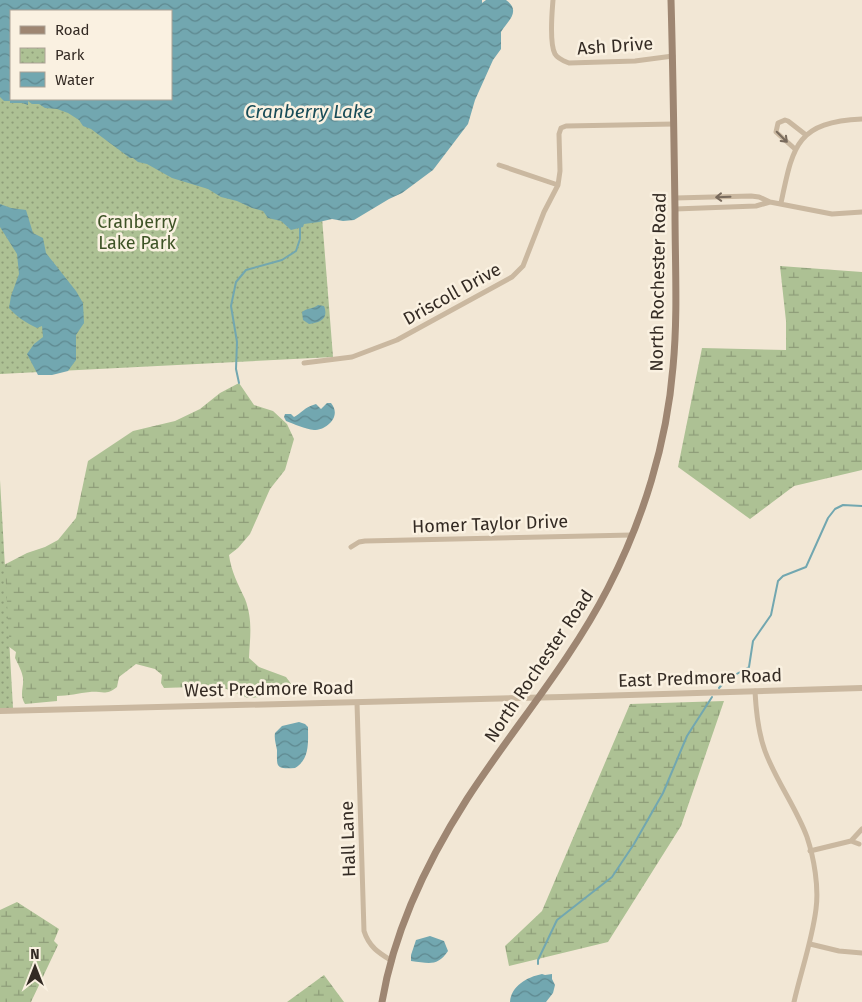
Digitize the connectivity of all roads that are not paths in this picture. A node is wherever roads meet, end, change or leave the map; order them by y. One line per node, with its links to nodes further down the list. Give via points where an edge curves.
1 (552, 0): 3 (street, Ash Drive, via 552,39 554,52 560,59 583,64)
2 (671, 0): 3 (main road, North Rochester Road)
3 (673, 56): 5 (main road, North Rochester Road)
4 (862, 119): 6 (street, via 834,121)
5 (674, 124): 9 (street, Driscoll Drive, via 561,128); 10 (main road, North Rochester Road)
6 (806, 135): 7 (street); 7 (street, one-way to 7, via 788,120 778,123 776,132)
7 (795, 149): 12 (street)
8 (499, 166): 9 (street)
9 (558, 186): 15 (street, Driscoll Drive, via 523,266 512,278 397,340 352,357)
10 (674, 198): 11 (street, one-way to 10, via 751,196); 13 (main road, North Rochester Road)
11 (770, 202): 12 (street); 13 (street, via 756,206)
12 (781, 203): 14 (street, via 832,214)
13 (674, 209): 16 (main road, North Rochester Road, via 674,366 654,472)
14 (862, 212)
15 (304, 363)
16 (632, 535): 17 (street, Homer Taylor Drive, via 365,541); 20 (main road, North Rochester Road, via 595,613)
17 (351, 548)
18 (862, 688): 19 (street, East Predmore Road)
19 (755, 691): 20 (street, East Predmore Road); 27 (street, via 765,750 802,824)
20 (538, 698): 21 (street, West Predmore Road); 30 (main road, North Rochester Road, via 468,797 438,848 402,928)
21 (357, 703): 22 (street, West Predmore Road); 30 (street, Hall Lane, via 364,931 375,950)
22 (0, 711)
23 (862, 829): 24 (street)
24 (857, 833): 25 (street); 26 (street, via 856,839)
25 (851, 841): 26 (street); 27 (street)
26 (861, 845)
27 (810, 851): 28 (street, via 817,907)
28 (810, 944): 29 (street); 32 (street)
29 (862, 953)
30 (392, 961): 31 (main road, North Rochester Road)
31 (382, 1002)
32 (794, 1002)

